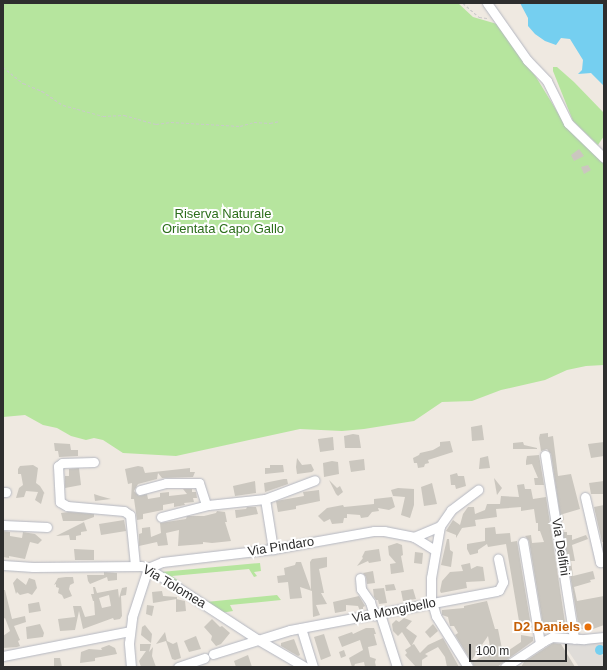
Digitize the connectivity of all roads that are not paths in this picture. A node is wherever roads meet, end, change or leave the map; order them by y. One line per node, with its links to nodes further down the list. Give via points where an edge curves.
1 (487, 3): 2 (street, via 527,60 547,81 568,123)
2 (604, 158)
3 (545, 455): 30 (street, Via Delfini)
4 (94, 462): 22 (street, via 62,463 58,466 60,502 67,506 124,511 130,515)
5 (315, 480): 9 (street)
6 (140, 490): 10 (street, via 166,483 199,483)
7 (478, 490): 13 (street, via 451,510)
8 (585, 497): 20 (street, via 600,562)
9 (265, 499): 10 (street); 17 (street)
10 (206, 506): 11 (street)
11 (161, 517)
12 (3, 525): 14 (street)
13 (440, 526): 15 (street); 18 (street)
14 (47, 527)
15 (414, 537): 17 (street, Via Pindaro, via 374,531); 18 (street, Via Pindaro)
16 (523, 542): 32 (street)
17 (273, 549): 23 (street, Via Pindaro, via 162,562)
18 (435, 550): 25 (street, via 431,583)
19 (498, 559): 25 (street, Via Mongibello, via 503,578 499,590)
20 (604, 561)
21 (3, 564): 22 (street, Via Tolomea, via 32,567)
22 (135, 565): 23 (street, Via Tolomea)
23 (148, 568): 28 (street, via 135,604); 31 (street, Via Tolomea)
24 (360, 578): 26 (street, via 361,589)
25 (432, 604): 26 (street, Via Mongibello); 41 (street, via 436,616)
26 (377, 614): 27 (street, Via Mongibello); 40 (street)
27 (301, 628): 31 (street, Via Mongibello); 39 (street)
28 (130, 631): 34 (street); 36 (street)
29 (604, 637): 30 (street)
30 (574, 638): 32 (street, via 557,637)
31 (257, 639): 33 (street, Via Mongibello); 38 (street, Via Tolomea)
32 (540, 644): 42 (street)
33 (214, 654)
34 (3, 656)
35 (204, 658): 37 (street)
36 (131, 667)
37 (178, 667)
38 (305, 667)
39 (312, 667)
40 (397, 667)
41 (468, 667)
42 (505, 667)

